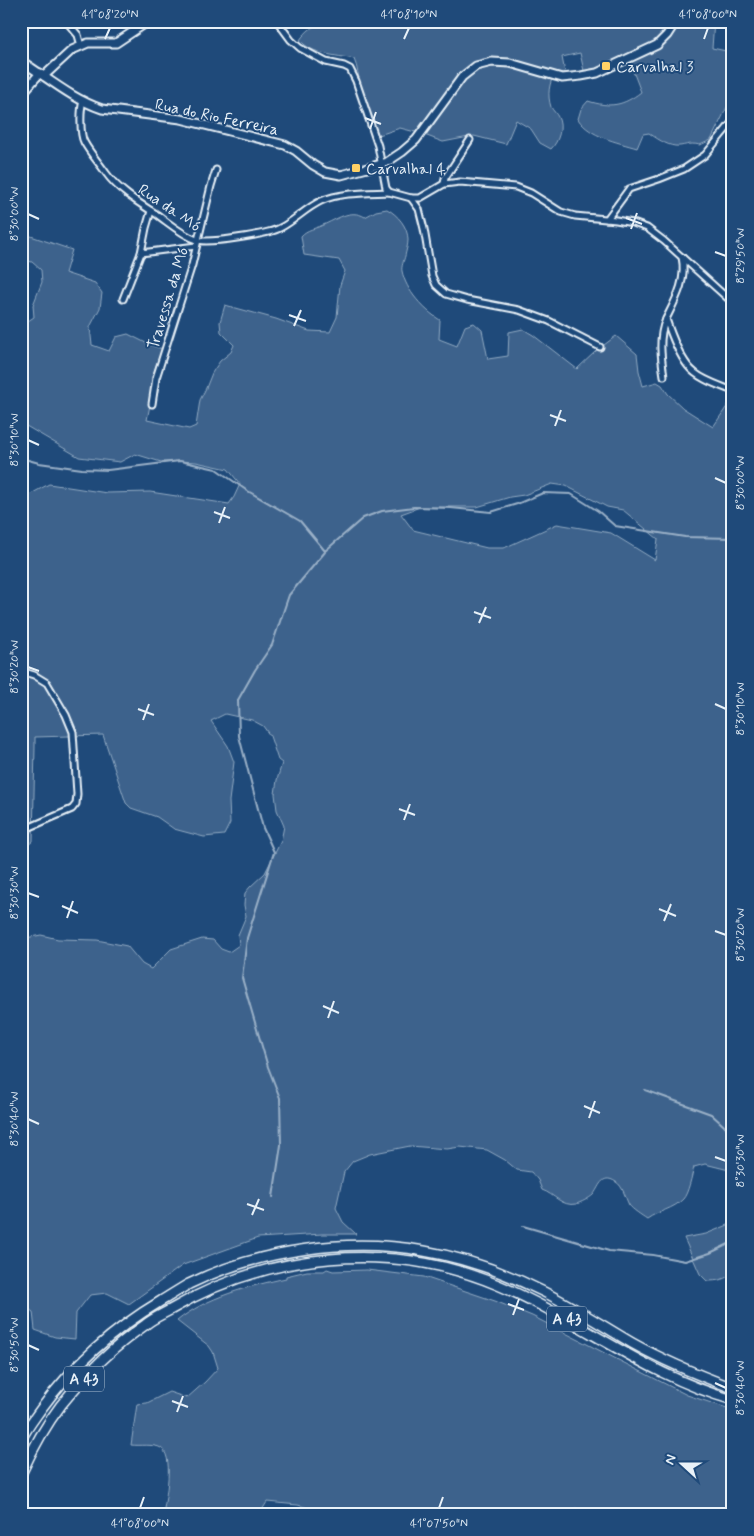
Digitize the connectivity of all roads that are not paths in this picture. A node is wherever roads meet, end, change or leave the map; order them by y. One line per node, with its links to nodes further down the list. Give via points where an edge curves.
1 (66, 21): 5 (street, via 78,34)
2 (150, 21): 5 (street, via 116,43)
3 (278, 21): 12 (street, via 300,48 326,62 350,69)
4 (676, 21): 12 (street, Rua do Rio Ferreira, via 658,45 597,73 562,78 510,63 492,62 476,66 462,77 416,140)
5 (81, 46): 7 (street)
6 (21, 61): 7 (street, Rua do Rio Ferreira)
7 (42, 75): 8 (street); 9 (street, Rua do Rio Ferreira)
8 (21, 95)
9 (82, 101): 12 (street, Rua do Rio Ferreira, via 102,109 181,118 285,145 325,172 341,175); 17 (street, Rua da Mó, via 83,140 116,185)
10 (733, 121): 18 (street, via 705,155 684,169 629,189)
11 (470, 140): 14 (street)
12 (382, 163): 15 (street)
13 (216, 170): 19 (street, Travessa da Mó)
14 (444, 184): 16 (street, via 420,198); 18 (street, via 460,182 516,187 561,212)
15 (388, 192): 16 (street); 19 (street, Rua da Mó, via 335,197 308,208 279,229)
16 (411, 198): 25 (street, via 419,209 432,276 446,294 519,310)
17 (151, 211): 19 (street, Rua da Mó); 20 (street)
18 (607, 219): 21 (street, via 647,228)
19 (197, 243): 20 (street); 28 (street, Travessa da Mó, via 156,378)
20 (141, 253): 22 (street)
21 (682, 256): 23 (street); 24 (street, via 680,290)
22 (124, 298)
23 (733, 303)
24 (666, 319): 26 (street, via 661,343); 27 (street, via 688,367 712,383)
25 (600, 347)
26 (664, 376)
27 (733, 391)
28 (152, 404)
29 (21, 671): 30 (street, via 47,683 66,715 73,732 77,794 72,809)
30 (21, 831)
31 (733, 1388): 33 (highway, A 43, via 666,1360 503,1273 438,1254 394,1247 311,1248 225,1269 189,1284 140,1314 81,1362 52,1393)
32 (733, 1400): 34 (highway, A 43, via 669,1376 538,1303 471,1275 393,1258 314,1260 269,1268 229,1281 194,1296 146,1324 91,1371 60,1406 34,1446)
33 (22, 1437)
34 (21, 1474)

